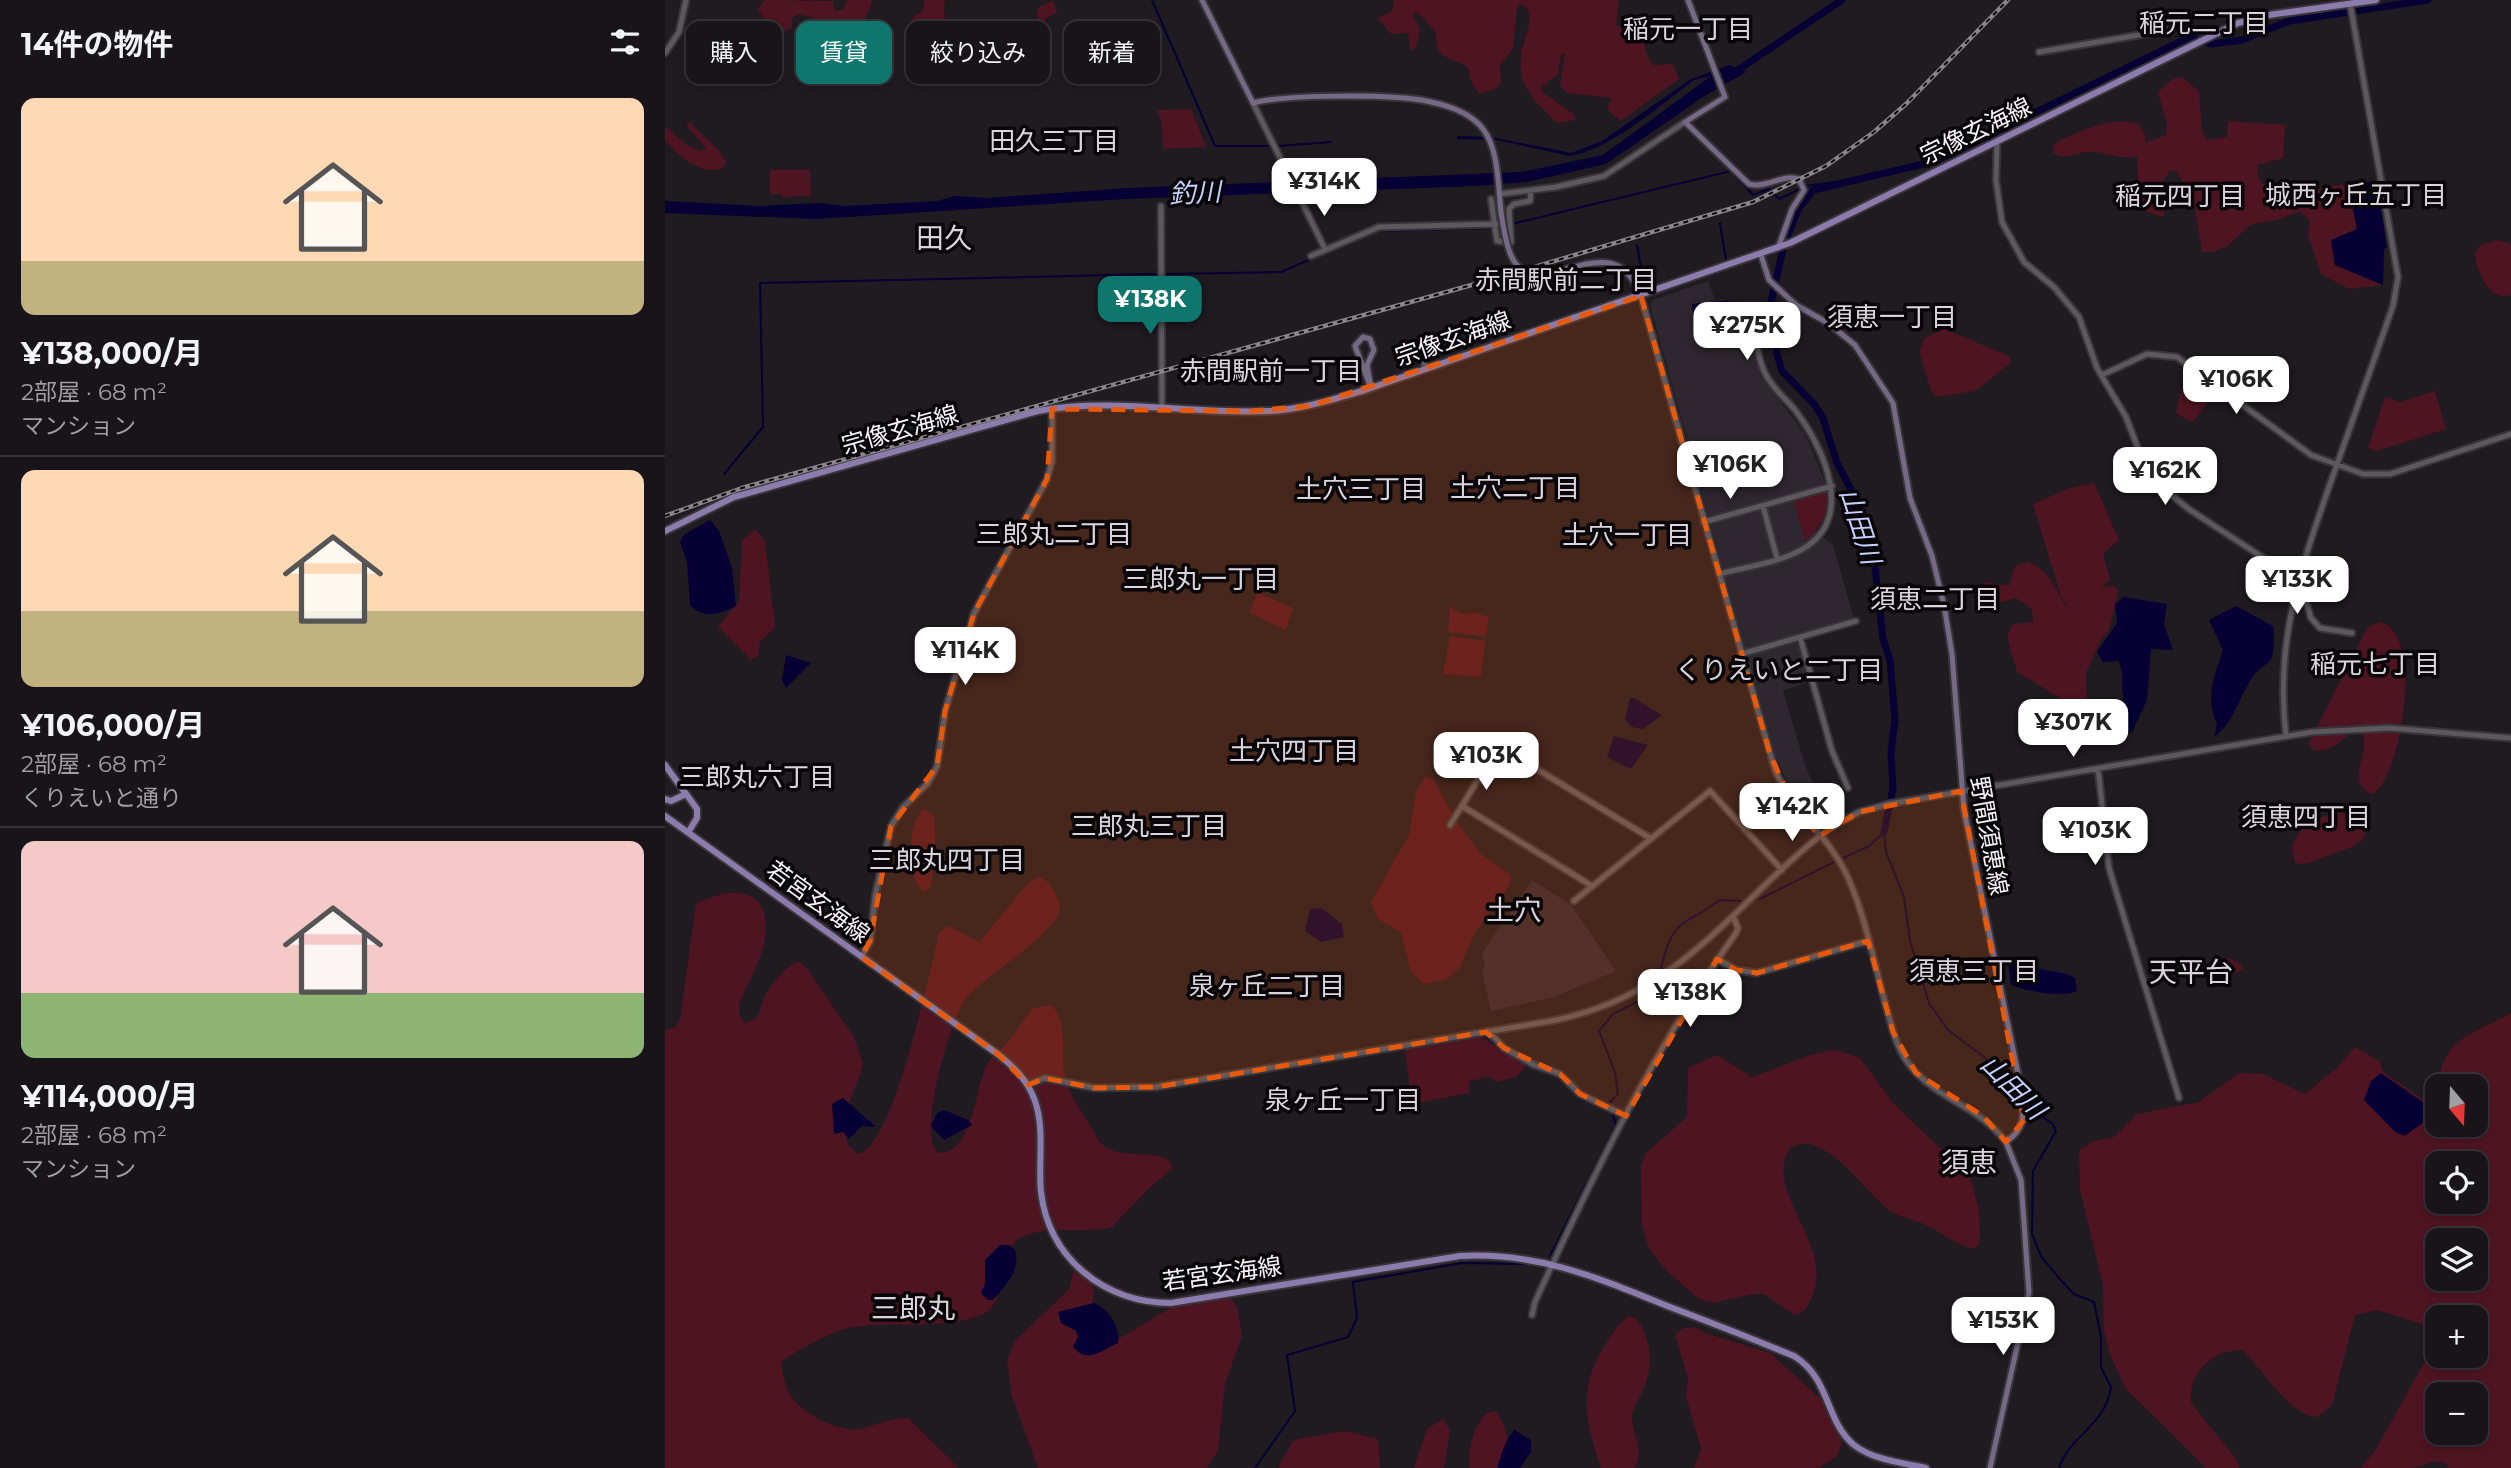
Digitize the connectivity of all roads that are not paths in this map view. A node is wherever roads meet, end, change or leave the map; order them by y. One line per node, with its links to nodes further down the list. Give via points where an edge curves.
1 (686, 0): 8 (street, via 679,32)
2 (1202, 0): 9 (main road)
3 (1688, 0): 10 (main road, via 1725,97)
4 (2376, 0): 5 (main road, 宗像玄海線)
5 (2351, 5): 11 (main road, 宗像玄海線, via 2238,23); 30 (street, via 2397,277 2393,306)
6 (2174, 29): 7 (street)
7 (2039, 52)
8 (665, 53)
9 (1253, 103): 13 (main road, via 1332,98 1421,100 1465,114 1488,137); 18 (street)
10 (1685, 122): 12 (street, via 1604,176); 17 (main road, via 1749,184 1799,178 1803,188)
11 (1997, 142): 17 (main road, 宗像玄海線); 25 (street, via 1996,180 2003,222 2024,262 2054,286 2079,317)
12 (1531, 191): 13 (street); 16 (street, via 1530,201 1509,209 1511,242 1497,240)
13 (1499, 192): 21 (main road, bridge, via 1509,256 1525,272 1542,274 1607,261 1620,265 1633,278)
14 (1491, 199): 16 (street)
15 (1161, 206): 28 (street)
16 (1496, 224): 18 (street, via 1380,227)
17 (1779, 248): 19 (main road, 宗像玄海線)
18 (1325, 249): 20 (street)
19 (1761, 255): 21 (main road, 宗像玄海線); 47 (main road, 野間須恵線, via 1770,282 1855,345 1893,403 1910,498 1938,574 1949,635)
20 (1311, 256)
21 (1641, 296): 24 (main road, 宗像玄海線); 33 (street)
22 (1755, 327): 31 (street, via 1766,375 1810,433)
23 (1422, 342): 24 (street)
24 (1425, 368): 26 (main road, 宗像玄海線)
25 (2102, 374): 30 (street, via 2147,354 2177,358 2304,451); 37 (street, via 2126,417 2149,477)
26 (1371, 388): 26 (main road, via 1355,346 1363,337 1370,339 1374,351 1367,365); 28 (main road, 宗像玄海線, via 1288,409)
27 (1052, 409): 28 (main road, 宗像玄海線); 34 (main road, 宗像玄海線, via 734,496); 61 (street, via 1052,460 1047,479 974,613 945,711 937,766 891,827 870,941)
28 (1162, 409)
29 (2511, 434): 30 (street, via 2383,475 2363,474)
30 (2337, 464): 37 (street)
31 (1832, 486): 32 (street); 35 (street, via 1830,514 1820,534 1802,549)
32 (1763, 506): 33 (street); 35 (street)
33 (1704, 522): 36 (street)
34 (665, 531)
35 (1777, 558): 36 (street)
36 (1720, 574): 41 (street)
37 (2296, 584): 39 (street, via 2316,625); 42 (street, via 2284,653)
38 (1856, 621): 40 (street)
39 (2352, 633)
40 (1800, 637): 41 (street); 46 (street, via 1832,751)
41 (1741, 653): 54 (street, via 1775,770 1792,803)
42 (2286, 736): 43 (street, via 2389,728); 45 (street)
43 (2511, 738)
44 (665, 765): 48 (main road)
45 (2098, 768): 47 (street); 65 (street, via 2109,868)
46 (1848, 788)
47 (1961, 791): 54 (street, via 1869,809); 67 (main road, 野間須恵線, via 2024,1109 2023,1126)
48 (686, 794): 49 (main road); 53 (main road, via 698,812)
49 (665, 799)
50 (1462, 806): 52 (street); 55 (street, via 1499,746); 57 (street)
51 (665, 816): 53 (main road, 若宮玄海線)
52 (1450, 825)
53 (689, 831): 61 (main road, 若宮玄海線)
54 (1819, 836): 56 (street); 60 (street, via 1850,883)
55 (1650, 838): 56 (street, via 1710,791); 57 (street)
56 (1782, 870): 59 (street)
57 (1592, 886): 58 (street)
58 (1574, 901)
59 (1733, 916): 62 (street, via 1738,929); 63 (street, via 1680,965 1627,997 1575,1016)
60 (1868, 941): 62 (street, via 1757,973 1736,970); 67 (street, via 1893,1032 1907,1062 1932,1087 1983,1116)
61 (861, 957): 64 (main road, 若宮玄海線, via 999,1055)
62 (1717, 959): 66 (street)
63 (1488, 1031): 64 (street, via 1142,1089 1094,1088 1045,1078); 66 (street, via 1504,1048 1560,1074 1580,1094)
64 (1028, 1085): 68 (main road, 若宮玄海線, via 1039,1118 1041,1192 1052,1232 1085,1275 1122,1296 1158,1303 1191,1301 1460,1256 1503,1255)
65 (2179, 1098)
66 (1626, 1116): 68 (street)
67 (2007, 1142): 71 (main road, via 2021,1180 2029,1293)
68 (1553, 1263): 69 (street); 70 (main road, 若宮玄海線, via 1794,1356 1817,1376 1839,1426 1853,1444 1869,1454)
69 (1532, 1315)
70 (1926, 1468)
71 (1990, 1468)

